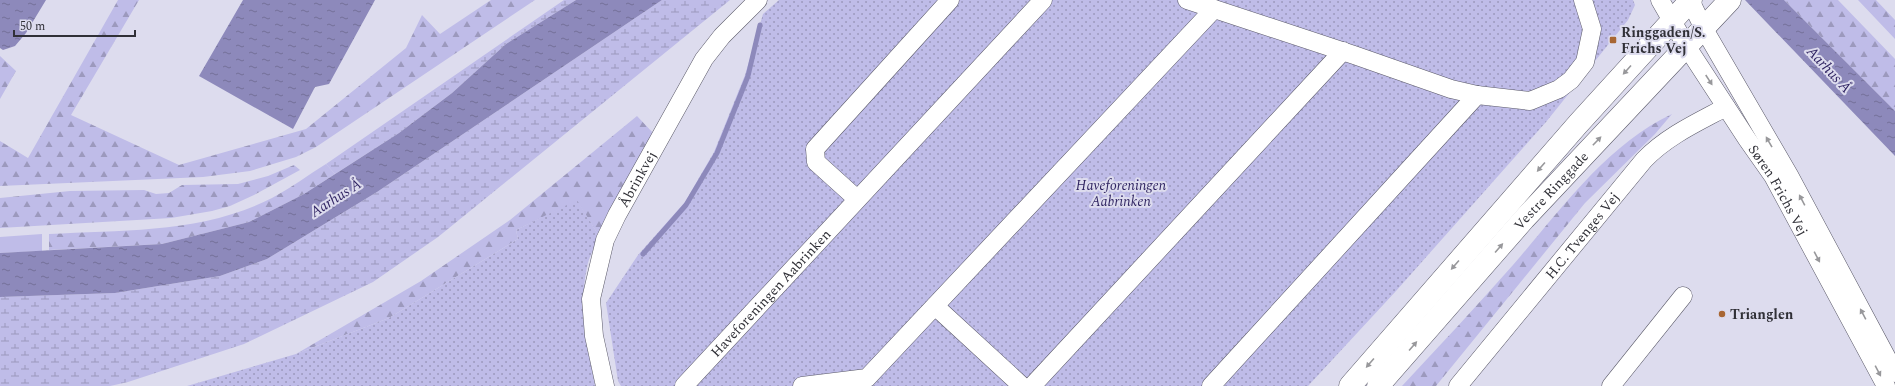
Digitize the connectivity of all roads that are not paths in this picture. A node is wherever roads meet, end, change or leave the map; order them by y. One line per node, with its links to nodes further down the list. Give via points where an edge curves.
1 (758, 0): 21 (street, Åbrinkvej, via 722,36 704,59 605,240 591,299 594,336)
2 (950, 0): 16 (street, via 815,149 816,162)
3 (1043, 0): 16 (street, Haveforeningen Aabrinken)
4 (1187, 0): 9 (street)
5 (1583, 0): 14 (street, via 1592,29 1585,62 1571,80 1559,89 1530,101)
6 (1660, 0): 10 (street, Søren Frichs Vej)
7 (1690, 0): 10 (main road, Vestre Ringgade); 11 (street, Søren Frichs Vej)
8 (1730, 0): 11 (main road, Vestre Ringgade)
9 (1214, 9): 13 (street); 18 (street)
10 (1672, 20): 12 (street, Søren Frichs Vej); 27 (main road, Vestre Ringgade, one-way to 27)
11 (1704, 29): 12 (main road, Vestre Ringgade); 19 (street, Søren Frichs Vej, one-way to 11, via 1789,175)
12 (1687, 47): 15 (street, Søren Frichs Vej, one-way to 15); 28 (main road, Vestre Ringgade, one-way to 12, via 1545,197)
13 (1343, 51): 14 (street, via 1452,89); 25 (street)
14 (1477, 95): 26 (street)
15 (1726, 107): 29 (street, H.C. Tvenges Vej, via 1666,142 1633,171); 31 (street, Søren Frichs Vej, one-way to 31, via 1773,176)
16 (857, 200): 22 (street, Haveforeningen Aabrinken)
17 (1683, 296): 30 (street)
18 (935, 306): 20 (street); 24 (street)
19 (1895, 373)
20 (864, 382): 23 (street)
21 (605, 386)
22 (684, 386)
23 (802, 386)
24 (1022, 386)
25 (1032, 386)
26 (1211, 386)
27 (1350, 386)
28 (1378, 386)
29 (1458, 386)
30 (1611, 386)
31 (1886, 386)

